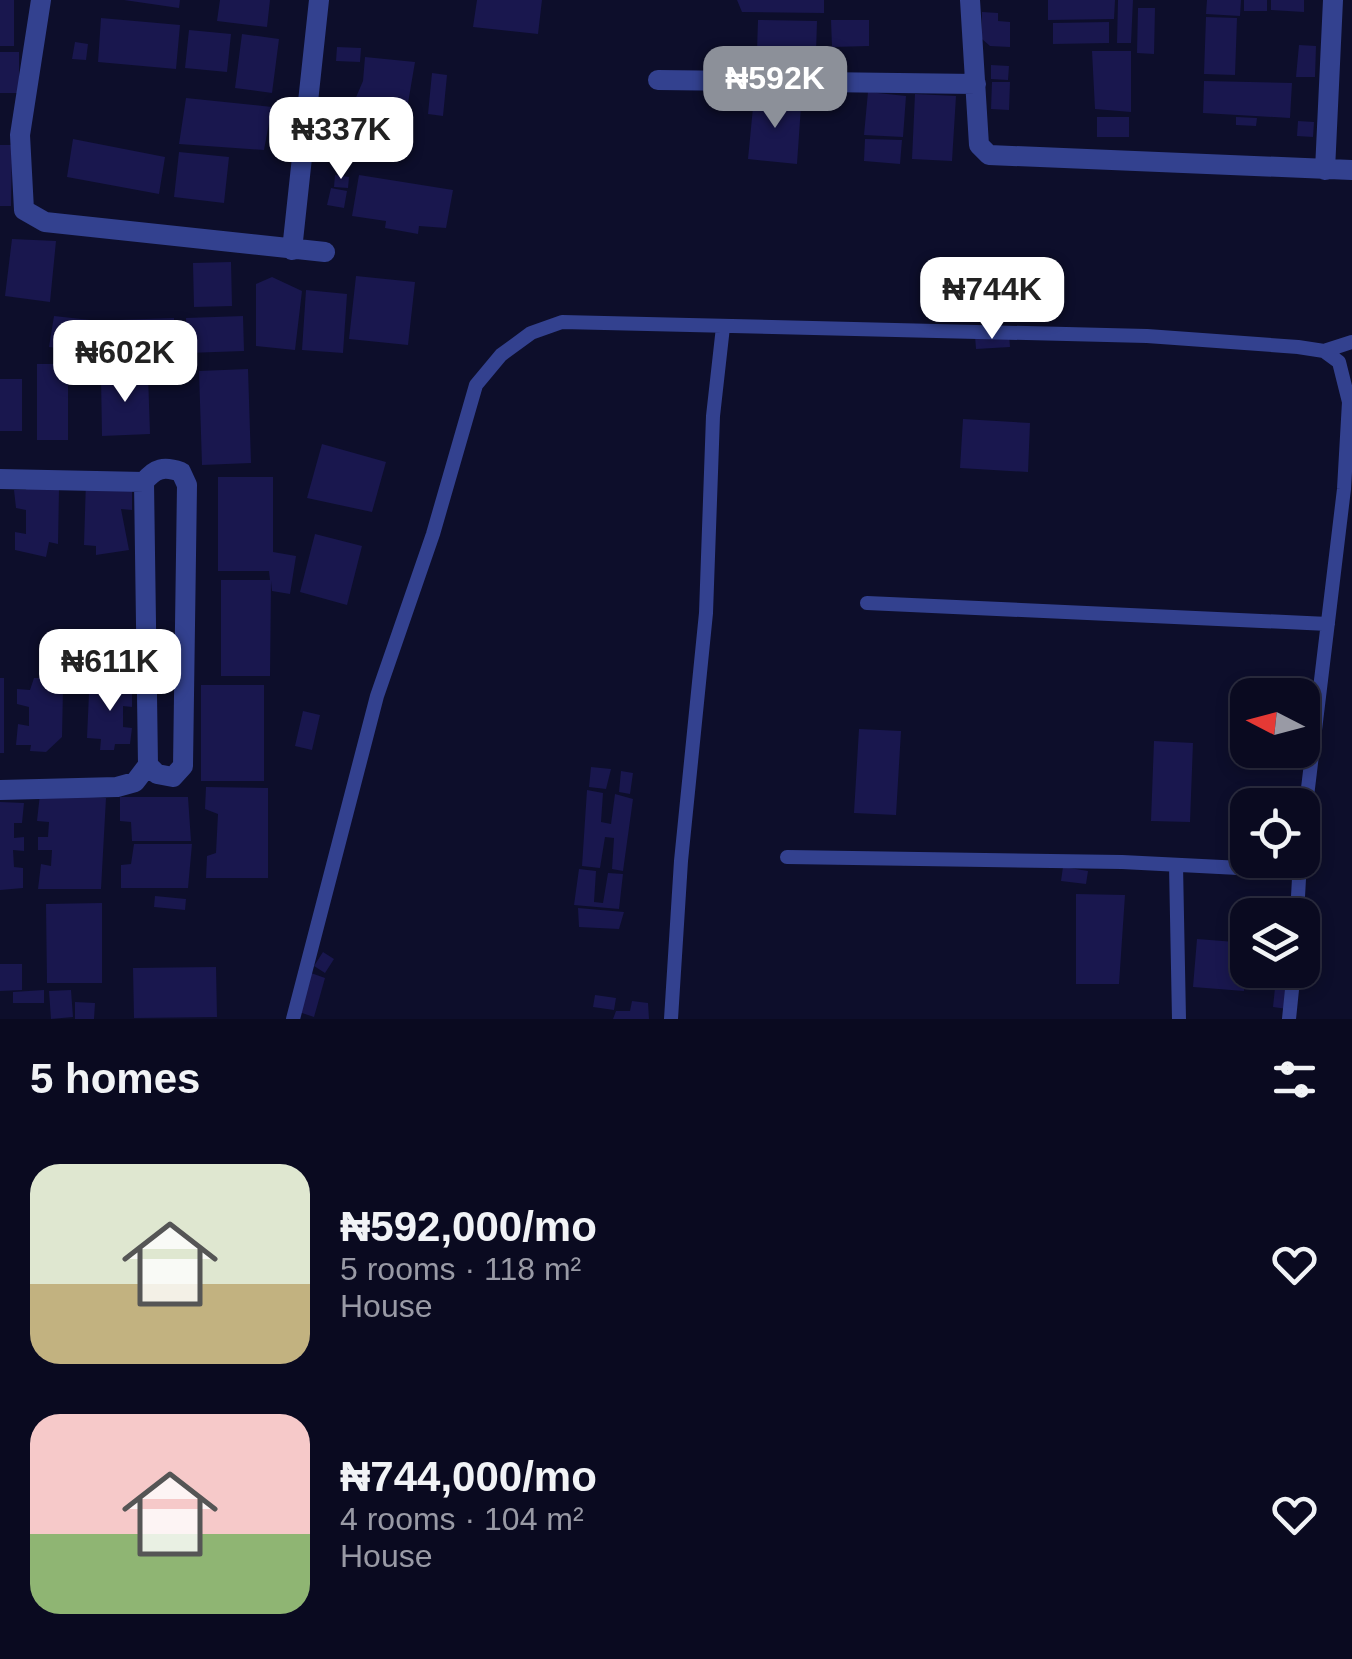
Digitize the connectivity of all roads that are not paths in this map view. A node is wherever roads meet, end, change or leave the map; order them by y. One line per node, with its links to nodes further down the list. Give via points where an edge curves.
1 (41, 0): 7 (street)
2 (320, 0): 10 (street)
3 (970, 0): 6 (street)
4 (1332, 0): 8 (street)
5 (658, 80): 6 (street)
6 (976, 84): 8 (street, via 979,145 989,155)
7 (10, 135): 10 (street, via 24,210 45,222)
8 (1326, 170): 9 (street)
9 (1352, 170)
10 (292, 250): 11 (street)
11 (325, 252)
12 (723, 327): 14 (lane, via 1147,336); 26 (lane, via 562,322 500,354 476,385 377,696); 27 (lane)
13 (1352, 342): 14 (lane)
14 (1324, 351): 18 (lane, via 1339,362 1349,402)
15 (0, 479): 16 (street)
16 (144, 482): 19 (street); 19 (street, via 167,467 181,472 186,485 184,766 173,777)
17 (867, 603): 18 (lane)
18 (1328, 624): 20 (lane)
19 (148, 765): 21 (street, via 135,782 118,787)
20 (1308, 788)
21 (0, 790)
22 (787, 857): 23 (lane)
23 (1176, 865): 24 (lane); 28 (lane)
24 (1230, 865)
25 (1292, 988): 29 (lane)
26 (293, 1019)
27 (671, 1019)
28 (1180, 1019)
29 (1289, 1019)

